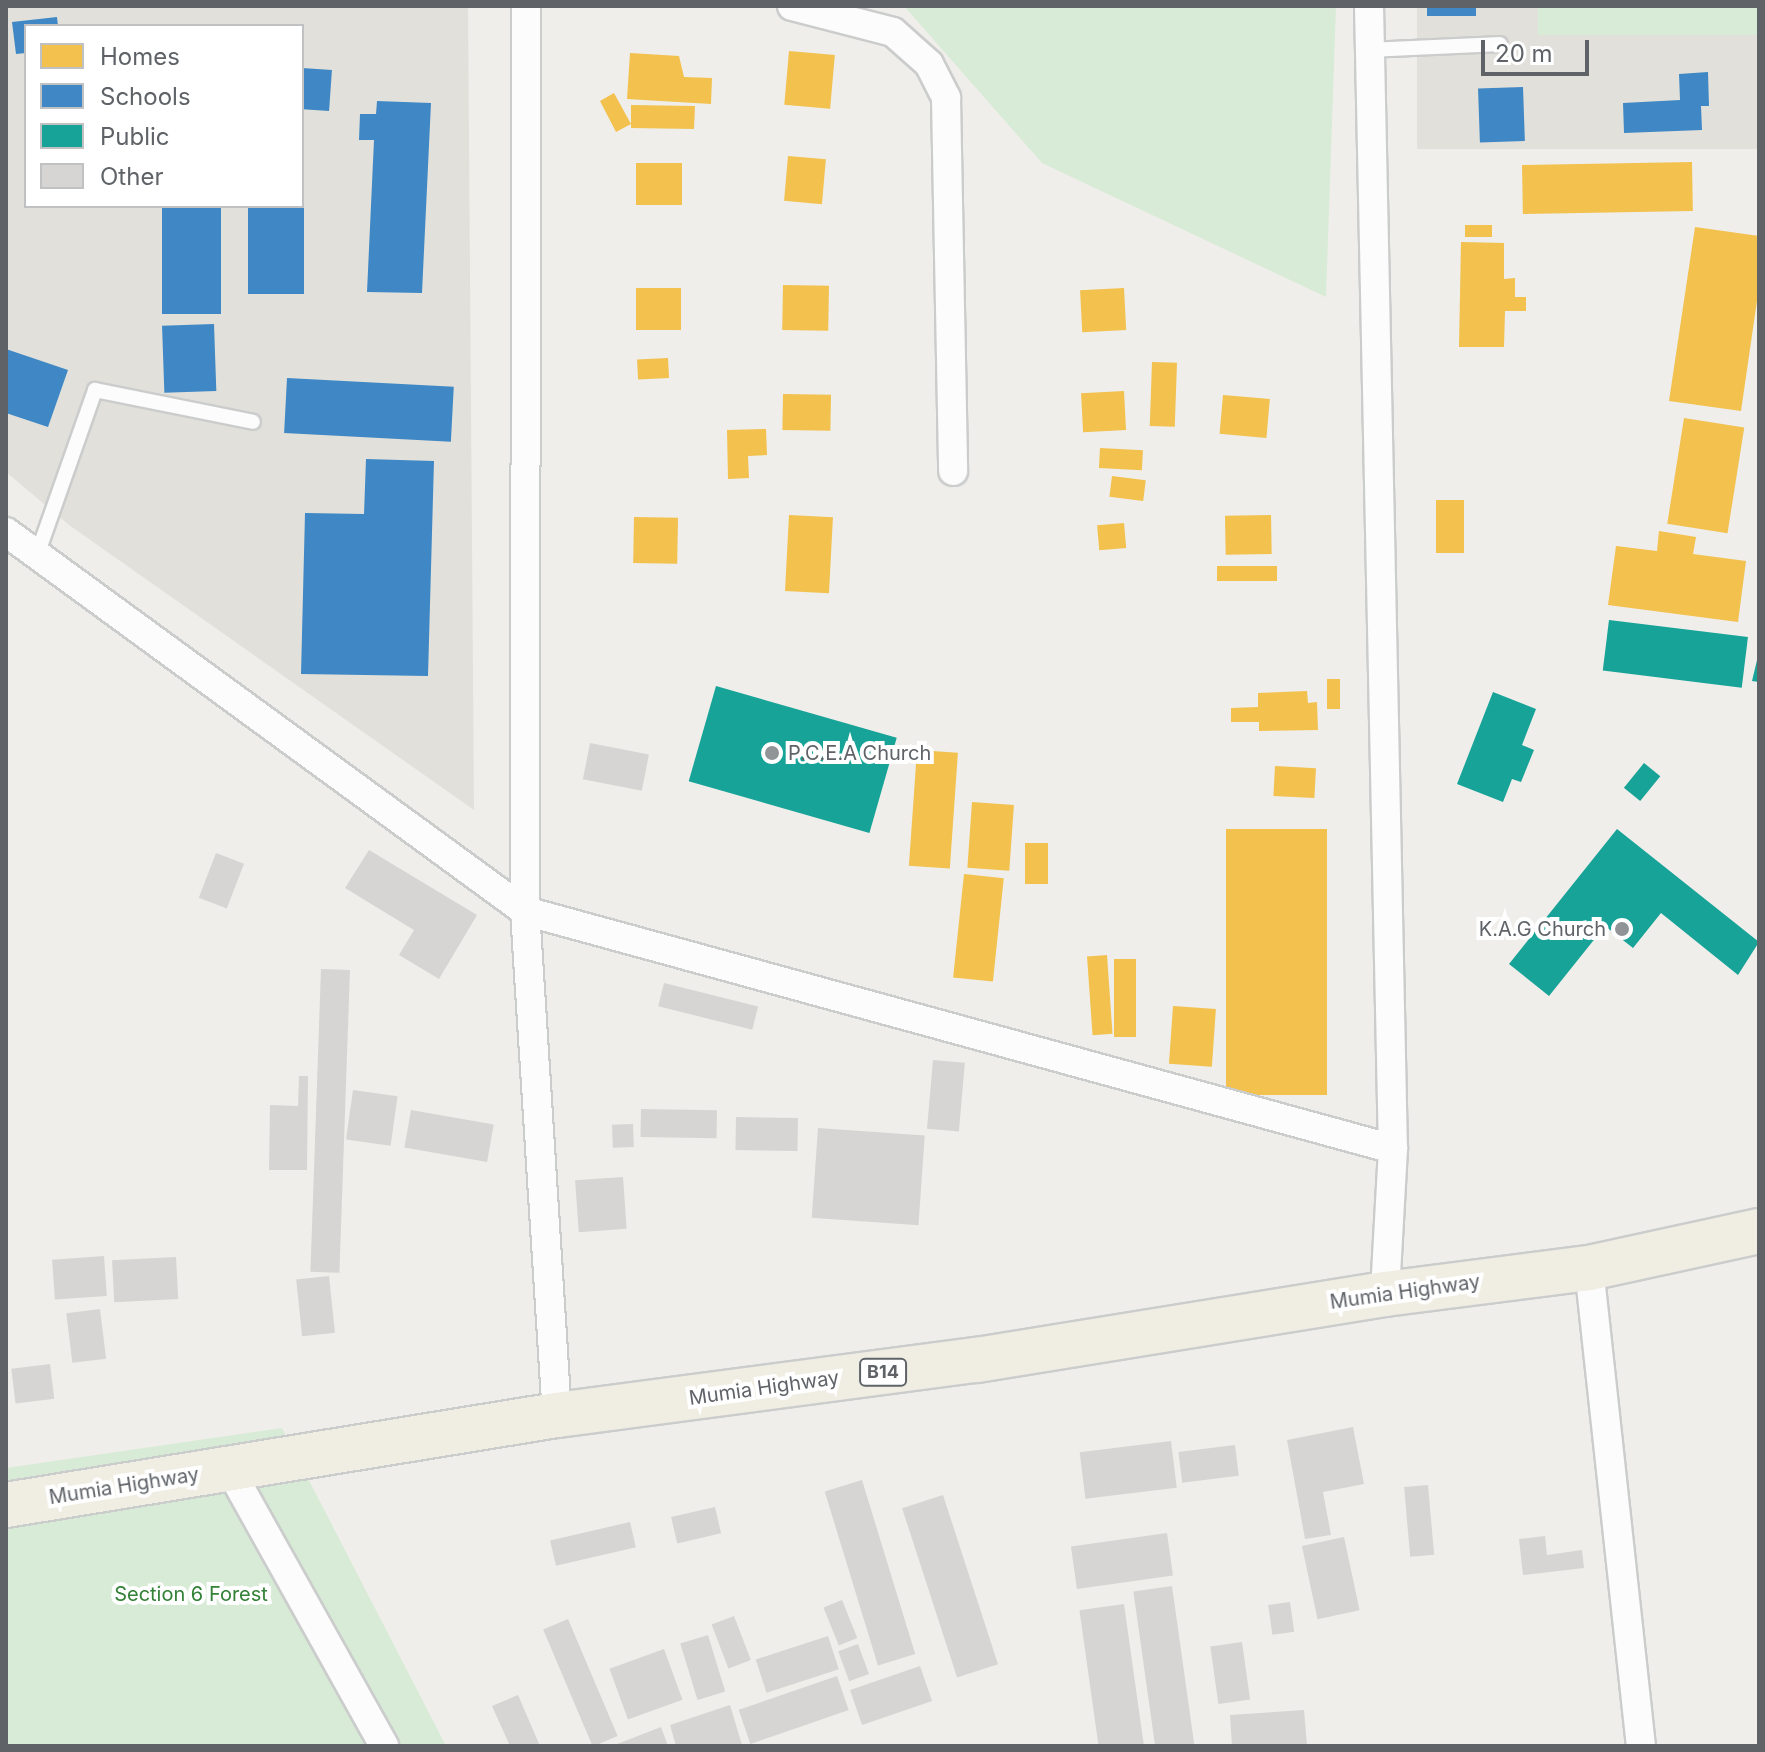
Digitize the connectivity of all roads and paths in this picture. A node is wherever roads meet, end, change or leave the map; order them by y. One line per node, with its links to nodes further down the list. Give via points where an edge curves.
1 (526, 6): 10 (street)
2 (792, 6): 7 (street, via 893,32 929,64 946,98)
3 (1369, 6): 5 (street)
4 (1500, 44): 5 (lane)
5 (1369, 50): 11 (street)
6 (253, 422): 9 (lane, via 95,390)
7 (953, 471)
8 (6, 532): 9 (street)
9 (37, 555): 10 (street)
10 (525, 911): 11 (street); 15 (street)
11 (1393, 1149): 14 (street)
12 (1759, 1231): 13 (highway, Mumia Highway / B14)
13 (1589, 1268): 14 (highway, Mumia Highway / B14); 19 (street)
14 (1385, 1294): 15 (highway, Mumia Highway / B14, via 977,1360)
15 (557, 1415): 16 (highway, Mumia Highway / B14)
16 (230, 1470): 17 (highway, Mumia Highway / B14); 18 (street)
17 (6, 1505)
18 (384, 1746)
19 (1641, 1746)

